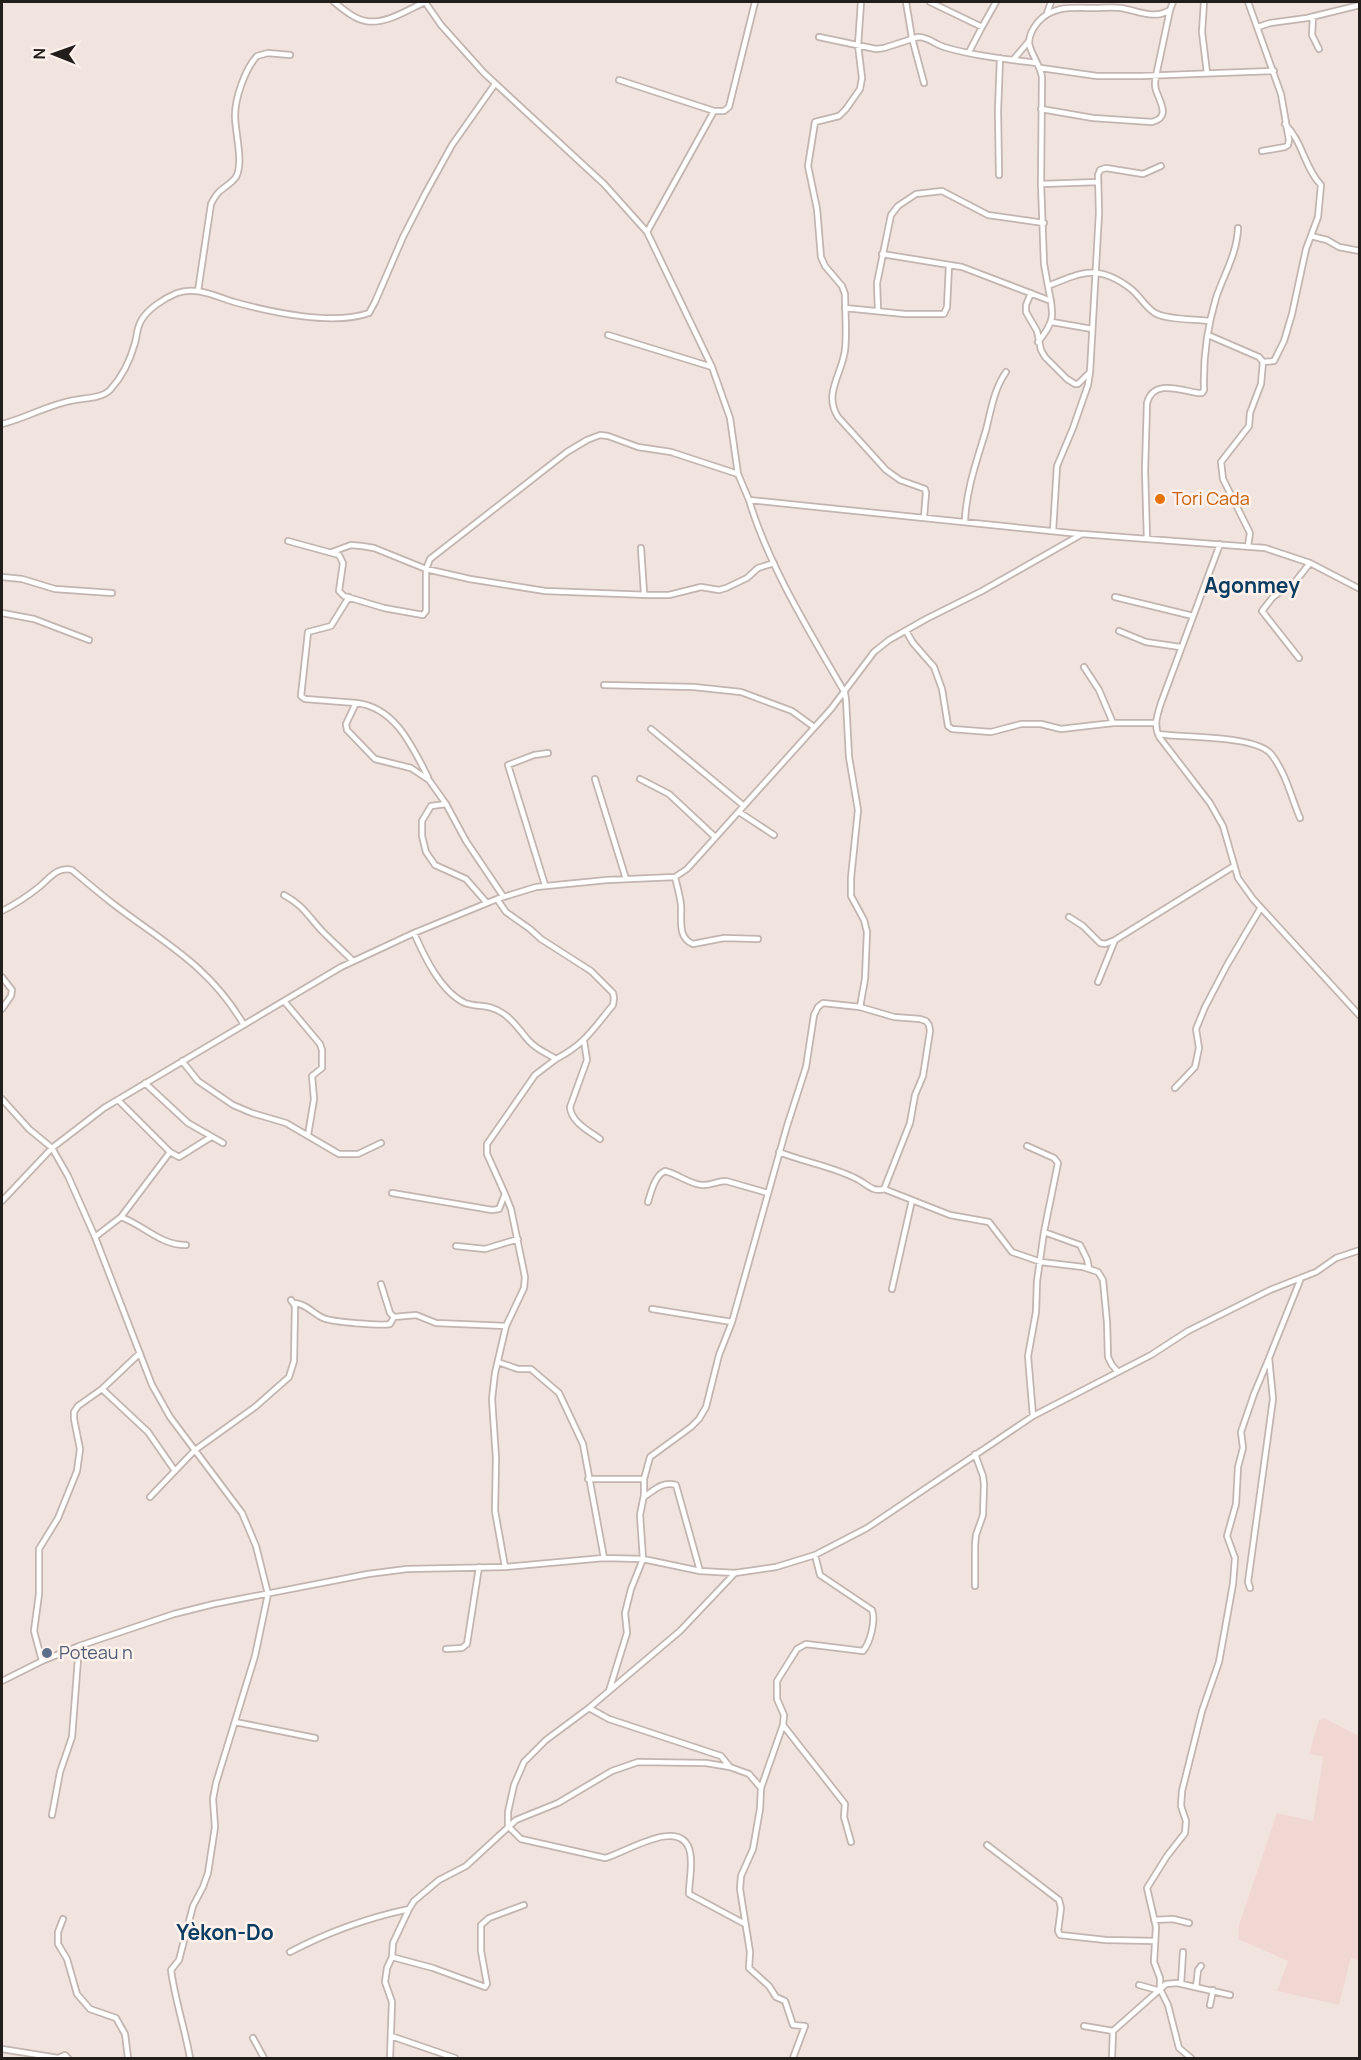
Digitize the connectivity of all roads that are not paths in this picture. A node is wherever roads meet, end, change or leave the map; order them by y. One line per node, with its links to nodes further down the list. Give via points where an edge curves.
1 (333, 2): 2 (street, via 368,22)
2 (425, 2): 36 (street, via 450,37)
3 (755, 2): 38 (street, via 729,107)
4 (861, 2): 23 (street)
5 (906, 2): 21 (street)
6 (930, 2): 18 (street)
7 (996, 2): 18 (street)
8 (1051, 2): 16 (street)
9 (1173, 2): 14 (street)
10 (1204, 2): 32 (street, via 1202,32)
11 (1248, 2): 19 (street)
12 (1340, 2): 15 (street)
13 (1359, 4): 15 (street)
14 (1170, 10): 16 (street, via 1157,15 1118,8 1074,7); 33 (street)
15 (1340, 10): 17 (street)
16 (1047, 13): 22 (street, via 1032,29)
17 (1313, 17): 19 (street); 24 (street, via 1312,35)
18 (981, 27): 25 (street)
19 (1258, 27): 31 (street)
20 (819, 36): 23 (street)
21 (912, 38): 23 (street, via 884,48); 25 (street, via 924,37 942,47); 35 (street)
22 (1029, 41): 28 (street); 29 (street)
23 (858, 45): 57 (street, via 860,89 840,116 815,122 808,166 821,257 842,286)
24 (1319, 50)
25 (969, 52): 27 (street)
26 (290, 55): 54 (street, via 257,56 242,85 235,116 238,172 211,204)
27 (1000, 58): 28 (street); 42 (street)
28 (1012, 60): 29 (street)
29 (1037, 63): 30 (street)
30 (1041, 68): 33 (street, via 1096,76); 37 (street)
31 (1274, 71): 32 (street); 39 (street)
32 (1207, 73): 33 (street)
33 (1156, 76): 37 (street, via 1164,111 1157,121)
34 (619, 80): 38 (street)
35 (924, 83)
36 (495, 84): 47 (street, via 604,184); 54 (street, via 425,194 369,313 319,317 275,313)
37 (1041, 109): 44 (street)
38 (714, 111): 47 (street)
39 (1285, 124): 40 (street, via 1288,145); 48 (street, via 1321,185)
40 (1262, 151)
41 (1161, 166): 43 (street, via 1143,174 1106,168 1100,170)
42 (999, 175)
43 (1098, 182): 44 (street); 52 (street)
44 (1041, 184): 45 (street)
45 (1044, 223): 50 (street, via 988,214 942,191 928,191 916,194 894,210); 53 (street)
46 (1238, 228): 59 (street, via 1235,249)
47 (647, 232): 66 (street)
48 (1311, 236): 49 (street); 65 (street, via 1284,341 1274,361)
49 (1359, 251)
50 (882, 254): 51 (street); 58 (street)
51 (949, 265): 55 (street); 58 (street, via 944,314)
52 (1095, 272): 53 (street, via 1080,273); 59 (street, via 1132,290 1155,313); 61 (street)
53 (1048, 286): 56 (street)
54 (198, 291): 69 (street, via 176,294 143,317 129,362 105,394 53,405)
55 (1030, 293): 56 (street); 64 (street, via 1026,312 1037,331)
56 (1051, 300): 60 (street)
57 (845, 308): 58 (street); 72 (street, via 845,352 833,389 833,410 886,470 925,489)
58 (878, 311)
59 (1210, 321): 63 (street)
60 (1052, 322): 61 (street); 64 (street)
61 (1092, 329): 68 (street)
62 (608, 335): 66 (street)
63 (1208, 335): 65 (street); 76 (street, via 1202,393 1163,388 1149,396)
64 (1038, 342): 68 (street, via 1045,357 1072,383 1078,384)
65 (1263, 362): 79 (street, via 1249,426 1221,462 1223,479 1250,533)
66 (712, 367): 70 (street, via 730,418)
67 (1006, 372): 73 (street, via 997,388 971,481)
68 (1090, 372): 74 (street, via 1057,466)
69 (2, 424)
70 (738, 474): 71 (street); 84 (street, via 600,435 567,452 430,559)
71 (749, 500): 72 (street); 82 (street)
72 (924, 517): 73 (street)
73 (965, 521): 74 (street)
74 (1053, 531): 75 (street)
75 (1082, 534): 76 (street); 93 (street)
76 (1147, 539): 78 (street)
77 (288, 541): 81 (street)
78 (1220, 544): 79 (street); 92 (street)
79 (1248, 546): 83 (street)
80 (641, 548): 88 (street)
81 (333, 552): 84 (street, via 351,545 374,548); 89 (street, via 342,559 339,591)
82 (774, 562): 88 (street, via 719,590 701,586 669,595); 100 (street)
83 (1310, 563): 86 (street); 97 (street, via 1262,611)
84 (426, 569): 88 (street, via 545,591); 89 (street, via 423,615)
85 (2, 577): 87 (street, via 55,589)
86 (1359, 589)
87 (112, 593)
88 (644, 593)
89 (349, 597): 101 (street, via 331,626 308,632 301,696)
90 (1115, 597): 92 (street)
91 (2, 614): 95 (street, via 34,620)
92 (1193, 615): 96 (street)
93 (906, 631): 100 (street, via 874,652); 102 (street, via 934,667 948,726 952,729 991,732 1021,724 1061,729)
94 (1119, 631): 96 (street, via 1146,642)
95 (88, 640)
96 (1180, 647): 103 (street)
97 (1299, 658)
98 (1084, 667): 102 (street)
99 (604, 686): 104 (street, via 741,692 792,711)
100 (845, 693): 104 (street); 135 (street, via 849,757 858,810 852,896 867,932)
101 (356, 703): 110 (street, via 369,704 395,723); 110 (street, via 347,730 375,759 411,768)
102 (1113, 723): 103 (street)
103 (1155, 723): 106 (street)
104 (814, 727): 112 (street)
105 (651, 729): 112 (street)
106 (1158, 734): 114 (street, via 1223,738 1263,748 1285,777); 117 (street, via 1210,803 1223,826)
107 (548, 753): 120 (street, via 508,765)
108 (640, 778): 116 (street, via 669,794)
109 (595, 779): 119 (street)
110 (429, 780): 111 (street)
111 (446, 804): 122 (street); 124 (street, via 431,806 422,821 426,852 435,865 466,879)
112 (744, 806): 113 (street)
113 (739, 812): 115 (street); 116 (street)
114 (1300, 818)
115 (774, 835)
116 (715, 837): 118 (street)
117 (1234, 866): 125 (street); 130 (street)
118 (675, 877): 119 (street); 129 (street, via 681,931 689,942)
119 (626, 879): 120 (street)
120 (545, 885): 122 (street)
121 (284, 895): 131 (street, via 310,914)
122 (503, 896): 123 (street)
123 (496, 899): 124 (street); 139 (street, via 512,918 591,971 612,993 613,1005)
124 (487, 903): 128 (street)
125 (1260, 909): 137 (street); 143 (street, via 1205,1007 1196,1029 1199,1048 1194,1067)
126 (2, 910): 138 (street, via 50,875 67,868 72,870 194,963 231,1002)
127 (1070, 917): 130 (street, via 1100,943)
128 (414, 933): 131 (street); 140 (street, via 436,975 453,994 465,1002 501,1012 536,1047)
129 (758, 939)
130 (1115, 940): 133 (street)
131 (353, 961): 134 (street)
132 (2, 976): 136 (street, via 12,990)
133 (1098, 982)
134 (284, 1001): 138 (street); 146 (street, via 322,1050 322,1068 312,1076 314,1099)
135 (860, 1007): 154 (street, via 823,1002 818,1007 806,1067); 155 (street, via 887,1016 926,1021 930,1031 910,1123)
136 (2, 1009)
137 (1359, 1016)
138 (244, 1025): 141 (street)
139 (584, 1041): 140 (street); 148 (street, via 587,1060 570,1112 572,1118)
140 (556, 1059): 158 (street, via 528,1084 487,1144 487,1154)
141 (182, 1061): 142 (street); 146 (street, via 198,1081 233,1105)
142 (145, 1083): 145 (street); 147 (street, via 188,1123)
143 (1175, 1088)
144 (2, 1099): 152 (street)
145 (118, 1100): 152 (street); 153 (street)
146 (308, 1135): 150 (street, via 326,1148 345,1154 358,1154)
147 (211, 1137): 149 (street); 153 (street, via 179,1157)
148 (600, 1140)
149 (223, 1143)
150 (381, 1143)
151 (1027, 1146): 165 (street, via 1058,1163)
152 (51, 1148): 160 (street); 166 (street, via 69,1176)
153 (170, 1152): 164 (street)
154 (779, 1152): 155 (street); 157 (street)
155 (884, 1190): 159 (street)
156 (392, 1193): 162 (street)
157 (768, 1193): 161 (street, via 726,1181 704,1186 665,1171 658,1176); 178 (street)
158 (505, 1194): 162 (street); 163 (street)
159 (912, 1200): 171 (street, via 950,1215 988,1222 1012,1252); 175 (street)
160 (2, 1201)
161 (648, 1203)
162 (499, 1209): 163 (street)
163 (511, 1209): 167 (street)
164 (121, 1217): 166 (street); 168 (street, via 164,1242)
165 (1044, 1232): 171 (street); 172 (street, via 1080,1245)
166 (95, 1237): 180 (street)
167 (518, 1239): 169 (street, via 485,1249); 179 (street, via 524,1288)
168 (186, 1245)
169 (456, 1246)
170 (1359, 1250): 173 (street)
171 (1041, 1262): 172 (street); 185 (street, via 1028,1356)
172 (1089, 1268): 183 (street, via 1103,1280 1108,1357)
173 (1301, 1278): 181 (street); 183 (street, via 1188,1331)
174 (381, 1284): 177 (street)
175 (892, 1289)
176 (652, 1308): 178 (street)
177 (394, 1317): 179 (street, via 416,1315 436,1323); 186 (street, via 386,1325 330,1320 293,1301 294,1361 289,1377)
178 (732, 1322): 190 (street, via 706,1407 678,1439 650,1457)
179 (506, 1326): 182 (street)
180 (140, 1353): 184 (street); 186 (street, via 170,1417)
181 (1269, 1358): 201 (street, via 1273,1399); 221 (street, via 1241,1432 1244,1448 1227,1536 1235,1558 1233,1584 1219,1662 1184,1780 1181,1806 1185,1833 1147,1888)
182 (498, 1362): 189 (street, via 518,1370 531,1369 556,1389 583,1444); 197 (street, via 492,1399 495,1503)
183 (1118, 1372): 185 (street)
184 (102, 1389): 188 (street, via 148,1432); 205 (street, via 74,1412 80,1449 77,1471 58,1518 39,1549 34,1631)
185 (1033, 1416): 187 (street)
186 (195, 1450): 188 (street); 202 (street, via 242,1513 256,1546)
187 (975, 1454): 193 (street, via 867,1528); 200 (street, via 984,1476 983,1515 975,1545)
188 (175, 1471): 191 (street)
189 (588, 1479): 190 (street); 194 (street)
190 (644, 1479): 192 (street)
191 (150, 1497)
192 (644, 1497): 195 (street, via 640,1515); 198 (street, via 661,1485 676,1485)
193 (815, 1555): 199 (street, via 776,1567); 210 (street, via 820,1575 872,1610 874,1620 863,1651 806,1644 797,1649 777,1681)
194 (604, 1558): 195 (street); 197 (street)
195 (642, 1559): 198 (street); 207 (street, via 625,1612 627,1633)
196 (478, 1567): 197 (street); 202 (street, via 407,1569); 204 (street, via 467,1644)
197 (505, 1567)
198 (700, 1571): 199 (street)
199 (735, 1572): 207 (street, via 680,1631)
200 (975, 1586)
201 (1250, 1588)
202 (268, 1594): 203 (street, via 174,1614); 209 (street)
203 (79, 1646): 205 (street); 214 (street, via 72,1737)
204 (446, 1649)
205 (42, 1661): 206 (street)
206 (2, 1682)
207 (609, 1691): 208 (street)
208 (589, 1708): 212 (street, via 609,1719 721,1756); 215 (street, via 524,1762 514,1785)
209 (235, 1722): 211 (street); 245 (street, via 213,1799 215,1827 208,1873 193,1906 179,1960 171,1970)
210 (783, 1725): 213 (street); 216 (street, via 845,1804)
211 (315, 1738)
212 (730, 1767): 213 (street, via 749,1774); 215 (street, via 638,1762 612,1771 558,1803)
213 (761, 1788): 223 (street, via 753,1849 741,1876)
214 (52, 1815)
215 (508, 1826): 219 (street, via 474,1859 439,1880); 223 (street, via 521,1839 605,1858 668,1835 681,1838 690,1850 691,1896)
216 (850, 1842)
217 (987, 1845): 224 (street, via 1059,1900 1060,1935)
218 (524, 1905): 227 (street, via 481,1925 485,1987)
219 (409, 1909): 225 (street, via 318,1937); 227 (street, via 393,1943)
220 (63, 1918): 244 (street, via 58,1944 67,1959 77,1994 90,2009 116,2018 124,2034)
221 (1154, 1920): 222 (street); 224 (street)
222 (1189, 1923)
223 (745, 1924): 249 (street, via 749,1968 785,2001 793,2025 805,2026)
224 (1155, 1941): 232 (street)
225 (290, 1952)
226 (1183, 1952): 229 (street)
227 (392, 1957): 238 (street, via 385,1982 392,2002)
228 (1201, 1966): 231 (street)
229 (1181, 1984): 231 (street); 232 (street, via 1166,1984)
230 (1140, 1985): 232 (street)
231 (1196, 1988): 233 (street)
232 (1159, 1989): 237 (street); 251 (street, via 1168,2005 1179,2048)
233 (1213, 1990): 234 (street); 235 (street)
234 (1230, 1995)
235 (1210, 2005)
236 (1084, 2026): 237 (street)
237 (1113, 2031): 250 (street)
238 (391, 2036): 247 (street); 248 (street)
239 (253, 2038): 246 (street)
240 (2, 2049): 241 (street)
241 (23, 2056): 242 (street)
242 (58, 2058): 243 (street)
243 (68, 2058)
244 (128, 2058)
245 (190, 2058)
246 (264, 2058)
247 (390, 2058)
248 (455, 2058)
249 (793, 2058)
250 (1112, 2058)
251 (1191, 2058)

